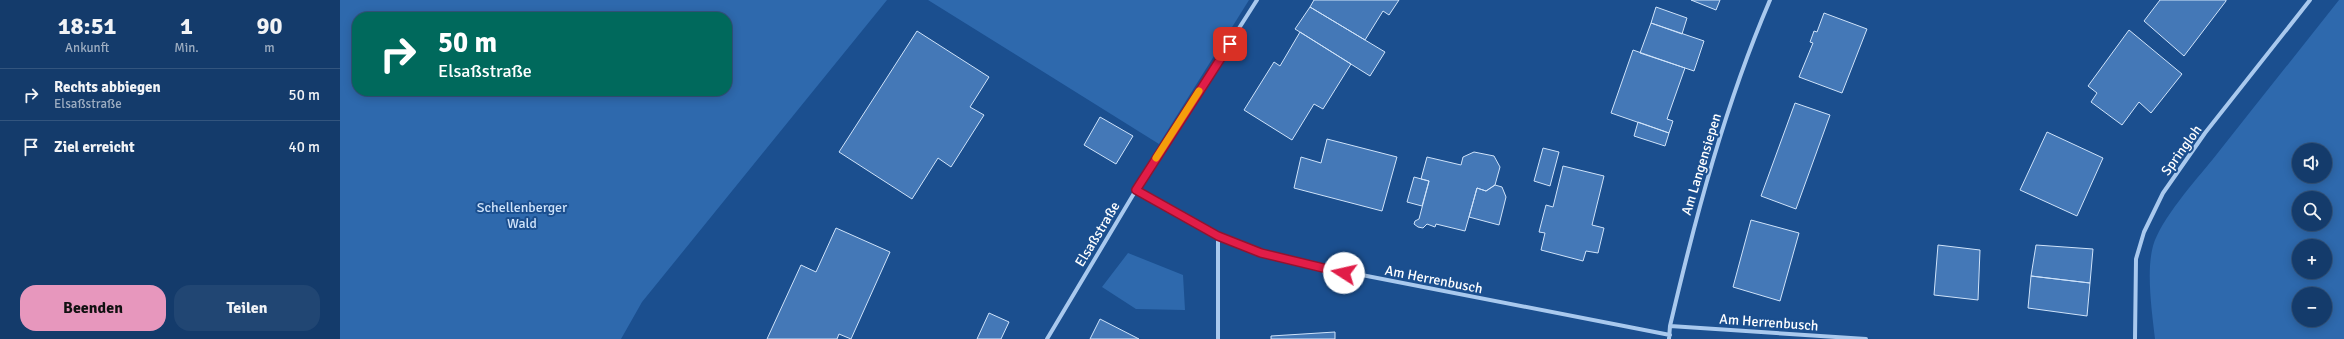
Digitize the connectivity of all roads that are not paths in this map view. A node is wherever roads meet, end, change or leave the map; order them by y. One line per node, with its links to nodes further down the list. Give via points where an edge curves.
1 (1257, 0): 4 (street, Elsaßstraße)
2 (1770, 0): 6 (street, Am Langensiepen, via 1736,87 1693,228)
3 (2310, 0): 11 (street, Springloh, via 2183,164 2160,200 2144,232 2136,259)
4 (1136, 190): 5 (street, Am Herrenbusch); 8 (street, Elsaßstraße)
5 (1218, 236): 7 (street, Am Herrenbusch, via 1261,253 1317,268); 9 (street)
6 (1670, 326): 7 (street, Am Langensiepen); 10 (street, Am Herrenbusch)
7 (1670, 337)
8 (1047, 339)
9 (1218, 339)
10 (1866, 339)
11 (2135, 339)

